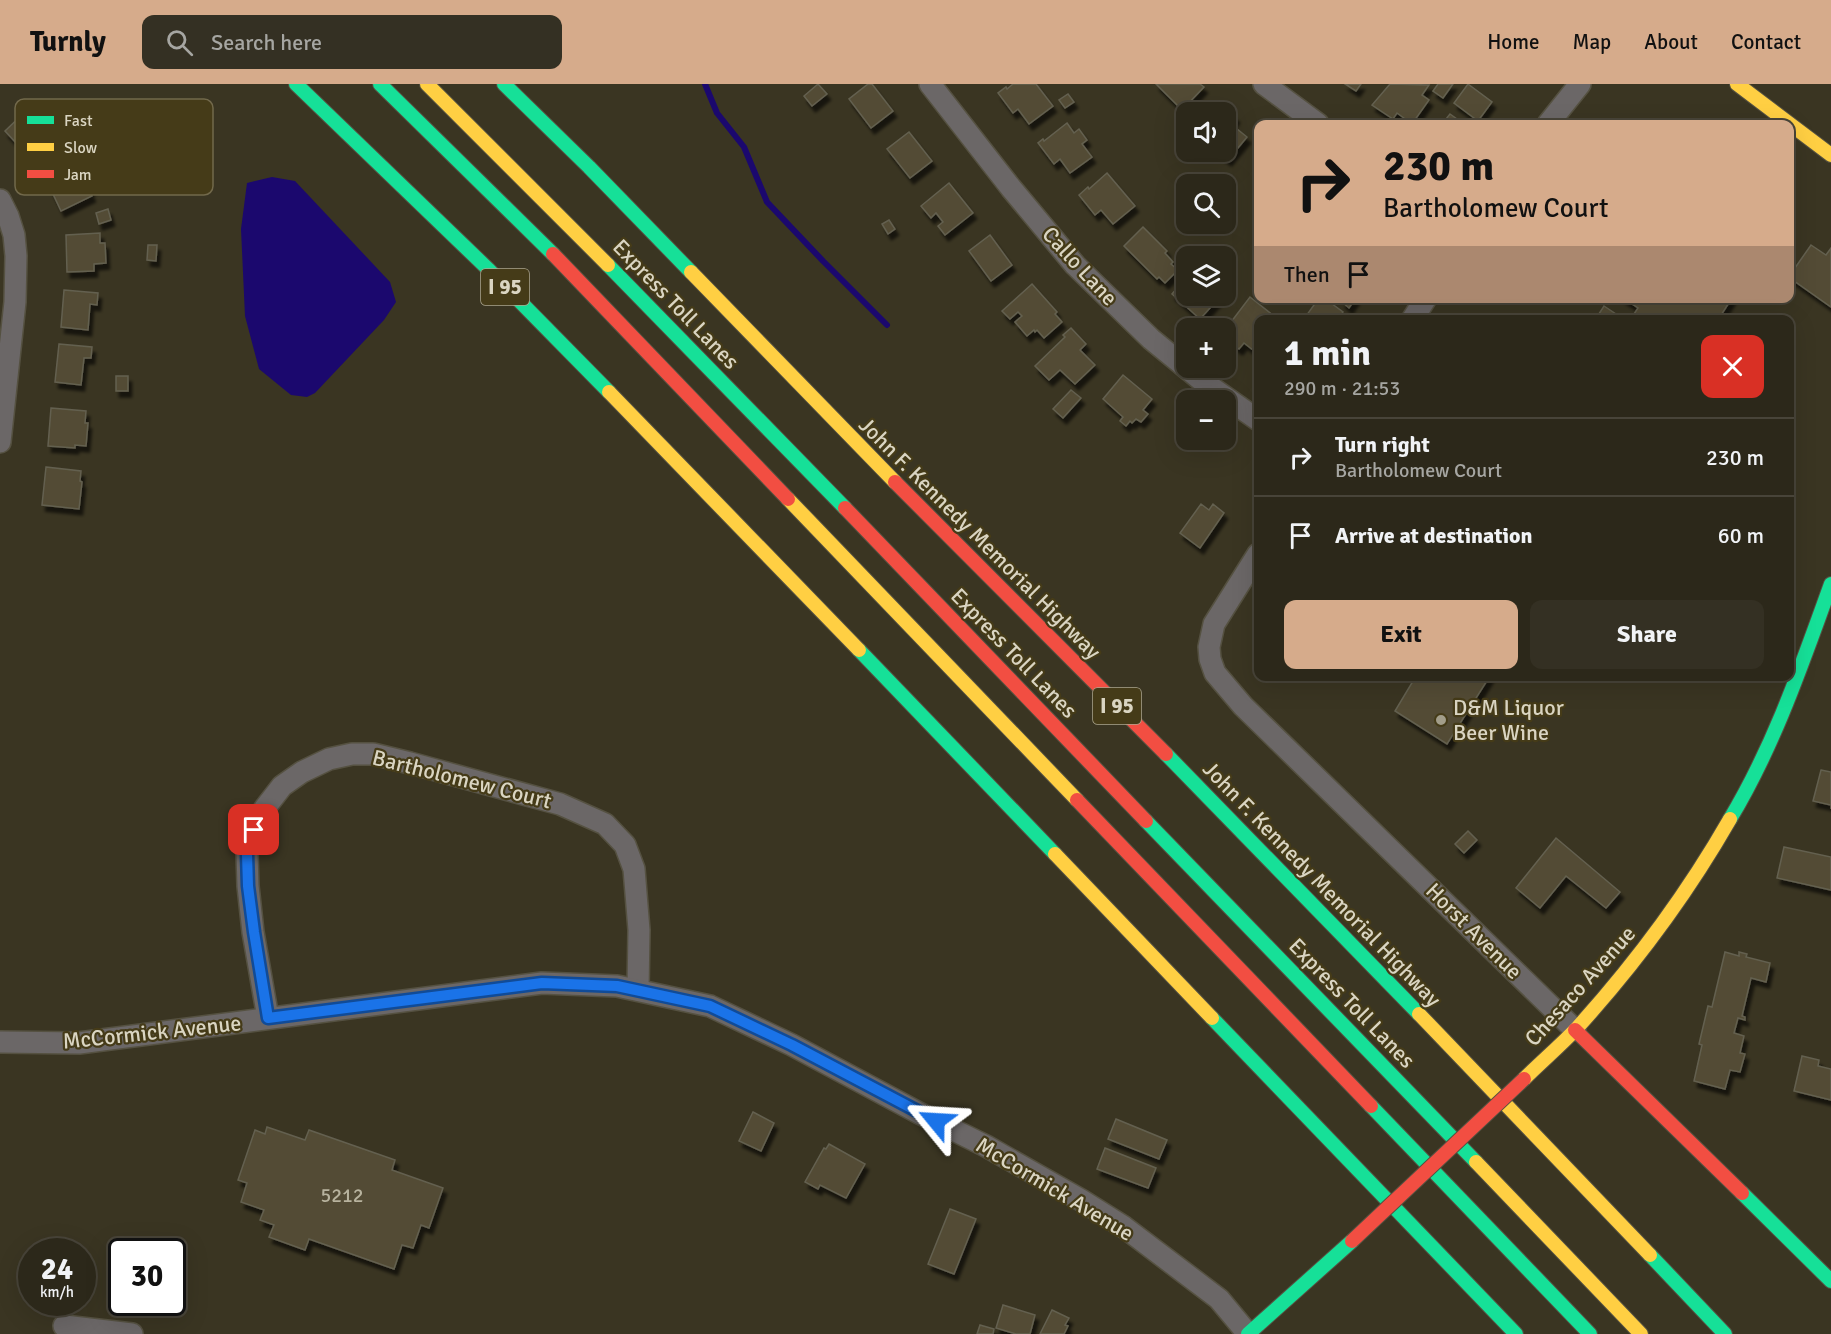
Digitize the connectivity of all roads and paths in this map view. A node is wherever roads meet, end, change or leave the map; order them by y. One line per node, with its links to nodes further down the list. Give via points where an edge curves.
1 (296, 84): 27 (main road, I 95, via 488,269 709,494)
2 (380, 84): 28 (main road, via 619,321)
3 (427, 84): 29 (main road, Express Toll Lanes, via 680,336)
4 (504, 84): 30 (main road, John F. Kennedy Memorial Highway / I 95, via 1216,805)
5 (930, 84): 15 (street, Callo Lane, via 1075,265 1151,339)
6 (1264, 84): 9 (street)
7 (1580, 84): 10 (street)
8 (1737, 84): 11 (main road)
9 (1313, 120)
10 (1551, 120)
11 (1785, 120)
12 (1794, 127): 13 (main road)
13 (1831, 155)
14 (0, 200): 16 (street, via 14,235 16,256)
15 (1254, 417)
16 (0, 442)
17 (1254, 560): 21 (street, Horst Avenue, via 1214,624 1209,647 1215,673 1243,706)
18 (1831, 584): 21 (main road, Chesaco Avenue, via 1781,717 1717,842 1657,931)
19 (638, 990): 20 (street, McCormick Avenue, via 542,983); 20 (street, Bartholomew Court, via 634,869 625,845 605,824 560,804 373,754 352,754 329,759 282,786 264,808 254,830 247,854 248,886); 26 (street, McCormick Avenue, via 710,1006 986,1146 1124,1227 1219,1299)
20 (268, 1018): 22 (street, McCormick Avenue, via 79,1043)
21 (1575, 1030): 23 (main road, Horst Avenue); 26 (main road, Chesaco Avenue, bridge)
22 (0, 1042)
23 (1831, 1281)
24 (64, 1326): 25 (street)
25 (132, 1334)
26 (1248, 1334)
27 (1516, 1334)
28 (1590, 1334)
29 (1641, 1334)
30 (1725, 1334)

